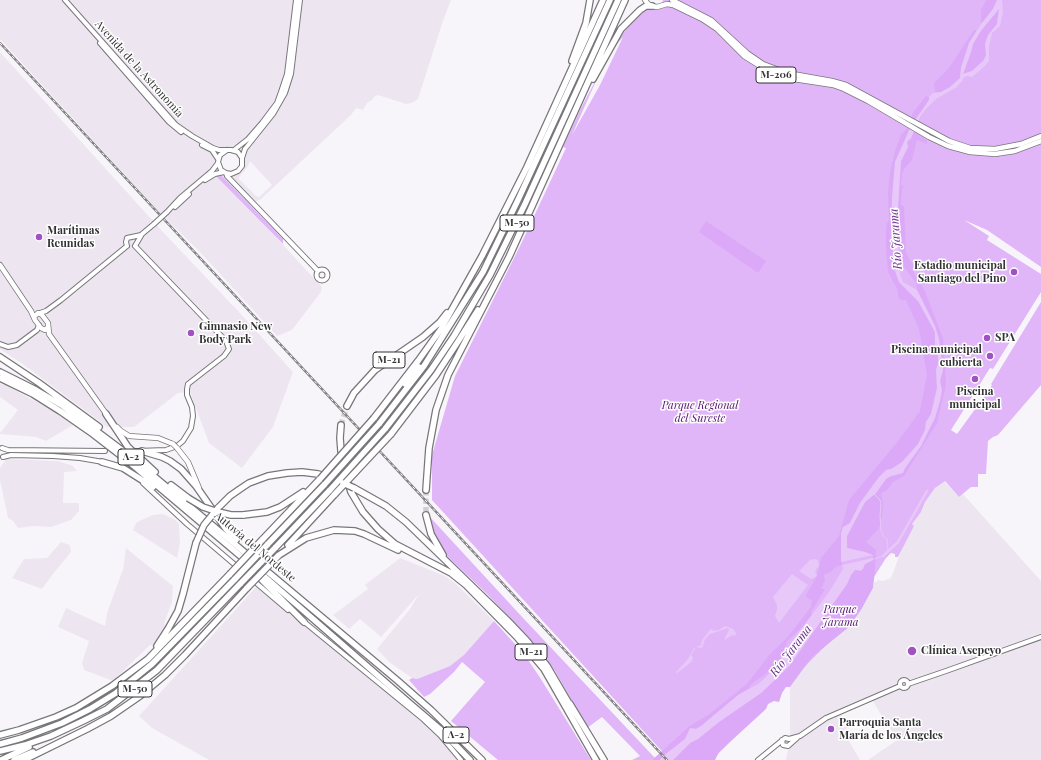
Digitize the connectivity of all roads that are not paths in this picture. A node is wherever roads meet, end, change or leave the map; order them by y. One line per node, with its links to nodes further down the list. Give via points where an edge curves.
1 (62, 0): 24 (street, Avenida de la Astronomía, via 171,124 212,150)
2 (65, 0): 21 (street, Avenida de la Astronomía, via 176,125 213,148)
3 (296, 0): 22 (street, via 287,74 277,102 248,139)
4 (300, 0): 23 (street, via 291,74 285,93 273,114 245,149)
5 (590, 0): 16 (highway, via 586,23 577,49)
6 (603, 0): 16 (highway, M-50)
7 (610, 0): 45 (highway, M-50, via 483,272)
8 (618, 0): 75 (highway, M-50, bridge, via 490,275 438,359 385,429 330,490 157,670)
9 (625, 0): 17 (highway, M-50)
10 (645, 0): 14 (main road)
11 (666, 0): 13 (main road)
12 (672, 0): 15 (main road, M-206, via 711,20 754,58 770,68 846,85)
13 (663, 4): 14 (main road, M-206); 15 (main road, M-206, via 673,5 702,19 717,29 752,62 768,72 844,89)
14 (652, 6): 17 (highway, via 640,10 621,29)
15 (904, 119): 18 (main road, M-206)
16 (544, 128): 36 (highway, M-50, via 499,224)
17 (566, 131): 35 (highway, M-50)
18 (931, 135): 19 (main road, M-206, via 959,145 983,149 1014,146); 20 (main road, M-206, via 958,150 983,154 1015,151)
19 (1041, 136)
20 (1041, 141)
21 (227, 150): 22 (street); 24 (street)
22 (234, 150): 23 (street)
23 (242, 158): 25 (street, via 242,166)
24 (218, 160): 26 (street); 28 (street, via 212,171)
25 (238, 171): 26 (street, via 232,174); 27 (street, via 235,178)
26 (225, 173): 27 (street); 28 (street, via 215,174 207,179)
27 (237, 186): 34 (street)
28 (166, 212): 29 (street, bridge)
29 (142, 234): 30 (street); 31 (street)
30 (134, 237): 31 (street); 32 (street, via 127,238)
31 (136, 244): 32 (street); 55 (street, via 226,341 229,349 224,356 189,383 187,392 193,416 191,428 180,444 169,449)
32 (128, 246): 37 (street)
33 (0, 265): 38 (main road)
34 (318, 272)
35 (495, 283): 60 (highway, via 448,375 436,410 429,448); 65 (highway, M-50, bridge, via 436,375 391,434)
36 (461, 295): 49 (highway, M-21, via 424,338 369,375); 51 (highway, M-50, via 418,361)
37 (46, 311): 38 (street); 39 (street)
38 (37, 314): 39 (main road); 40 (main road)
39 (44, 318): 41 (main road)
40 (38, 325): 42 (main road); 43 (street, via 37,330)
41 (48, 327): 42 (main road); 50 (main road, via 49,334)
42 (42, 330): 43 (street)
43 (25, 339): 44 (street, via 12,347)
44 (0, 344)
45 (432, 353): 51 (highway); 82 (highway, M-50, bridge, via 379,424 325,484 152,664 116,693 90,709 62,723)
46 (0, 357): 58 (highway, via 93,423)
47 (0, 372): 66 (highway, Autovía del Nordeste / A-2, via 63,406 96,430)
48 (0, 379): 62 (highway, Autovía del Nordeste / A-2, via 60,410 128,461)
49 (347, 406)
50 (106, 414): 58 (highway, via 128,447); 61 (main road, bridge, via 124,434 163,439 173,444 188,462)
51 (374, 418): 59 (highway, M-50, bridge)
52 (341, 425): 67 (highway, M-21, via 342,464 351,492 363,512 395,544)
53 (1, 447): 54 (street, via 8,450); 56 (street, via 4,453)
54 (105, 451)
55 (140, 451): 61 (highway, via 170,461 181,469)
56 (1, 459): 57 (street, via 11,455 53,456)
57 (102, 462): 62 (highway, via 135,474); 70 (street, via 141,481 192,528)
58 (155, 472): 59 (highway, bridge, via 188,498 204,507 231,515 267,512 280,507)
59 (318, 480): 73 (highway, M-50, bridge, via 159,647)
60 (426, 490)
61 (203, 496): 66 (highway, via 226,529)
62 (190, 513): 64 (highway, Autovía del Nordeste / A-2)
63 (426, 515): 68 (highway, M-21, via 431,534 439,549)
64 (226, 545): 70 (highway); 89 (highway, Autovía del Nordeste / A-2, via 436,725)
65 (278, 555): 67 (highway, via 306,538 334,530 344,530 364,534); 77 (highway, M-50, bridge, via 165,675)
66 (251, 557): 69 (highway, Autovía del Nordeste / A-2)
67 (439, 567): 91 (highway, M-21, via 466,585 532,653)
68 (462, 575): 73 (highway, M-21, bridge, via 406,522 386,506 354,488 318,474 302,472 268,476 249,483 230,496 204,525 196,543 174,620 158,645); 91 (highway, M-21, via 527,641 547,666)
69 (286, 586): 71 (highway); 76 (highway, Autovía del Nordeste / A-2)
70 (304, 622): 88 (street, via 423,719 440,734)
71 (336, 623)
72 (1041, 637): 79 (street, via 908,684 905,688 900,686 826,718)
73 (125, 676): 78 (highway, M-50, via 76,708 44,722)
74 (410, 686): 76 (highway)
75 (107, 709): 84 (highway, M-50, via 51,736); 85 (highway, via 52,738)
76 (431, 710): 90 (highway, Autovía del Nordeste / A-2)
77 (111, 716): 86 (highway); 87 (highway, M-50)
78 (0, 735)
79 (797, 737): 80 (street); 83 (street)
80 (789, 739): 81 (street, via 785,738); 83 (street)
81 (782, 742): 83 (street, via 786,746); 92 (street)
82 (0, 744)
83 (790, 744)
84 (0, 751)
85 (1, 760)
86 (14, 760)
87 (24, 760)
88 (461, 760)
89 (470, 760)
90 (482, 760)
91 (599, 760)
92 (758, 760)

